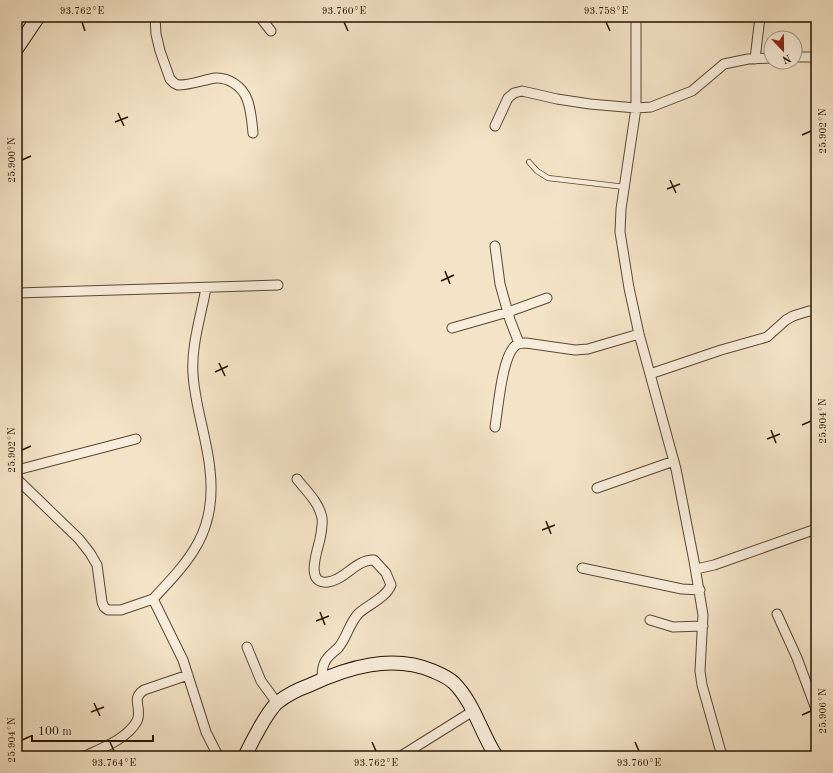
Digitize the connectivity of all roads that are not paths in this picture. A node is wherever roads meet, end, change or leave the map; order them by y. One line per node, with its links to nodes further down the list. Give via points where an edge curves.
1 (38, 17): 7 (street)
2 (155, 17): 14 (street, via 158,40 170,79 178,85 215,78 228,79 248,100)
3 (260, 17): 6 (street)
4 (636, 17): 12 (street)
5 (760, 17): 11 (street)
6 (271, 31)
7 (17, 48)
8 (803, 57): 9 (street)
9 (816, 57)
10 (763, 58): 11 (street)
11 (755, 59): 12 (street, via 724,64 683,95 651,107)
12 (636, 108): 13 (street, via 590,104 522,91 508,98); 16 (street)
13 (495, 126)
14 (253, 133)
15 (529, 162): 16 (lane, via 548,178)
16 (625, 187): 25 (street, via 620,232)
17 (496, 246): 22 (street, via 500,284)
18 (278, 285): 19 (street)
19 (206, 288): 20 (street); 39 (street, via 193,353 193,373 196,402 210,470 211,504 206,527 194,551)
20 (17, 293)
21 (547, 298): 22 (street)
22 (508, 312): 24 (street); 26 (street)
23 (816, 312): 27 (street, via 810,311 793,316 767,337)
24 (452, 328)
25 (639, 334): 26 (street, via 588,349); 27 (street)
26 (519, 344): 28 (street, via 512,349 505,368)
27 (650, 374): 30 (street)
28 (495, 427)
29 (136, 439): 31 (street)
30 (674, 461): 34 (street); 37 (street)
31 (17, 470)
32 (17, 479): 39 (street, via 79,539 90,553 97,565 104,607 108,610 121,610)
33 (297, 479): 45 (street, via 310,495 321,516 320,539 314,566 317,578 325,583 330,582 365,561 374,560 386,573 391,585 384,595 352,620 341,644 324,663)
34 (597, 488)
35 (815, 532): 37 (street)
36 (582, 568): 38 (street, via 682,589)
37 (696, 569): 38 (street)
38 (700, 590): 42 (street)
39 (153, 599): 44 (street)
40 (777, 614): 47 (street)
41 (650, 620): 42 (street, via 673,627)
42 (703, 626): 54 (street, via 700,671 702,685)
43 (247, 647): 46 (street, via 261,681)
44 (188, 675): 49 (street, via 138,693 139,713 135,723 120,737); 50 (street, via 206,732)
45 (322, 679): 46 (street); 48 (street, via 368,664 410,664 445,676 454,683)
46 (277, 703): 51 (street)
47 (816, 709)
48 (476, 716): 52 (street); 53 (street)
49 (85, 756)
50 (218, 756)
51 (245, 756)
52 (401, 756)
53 (496, 756)
54 (722, 756)

